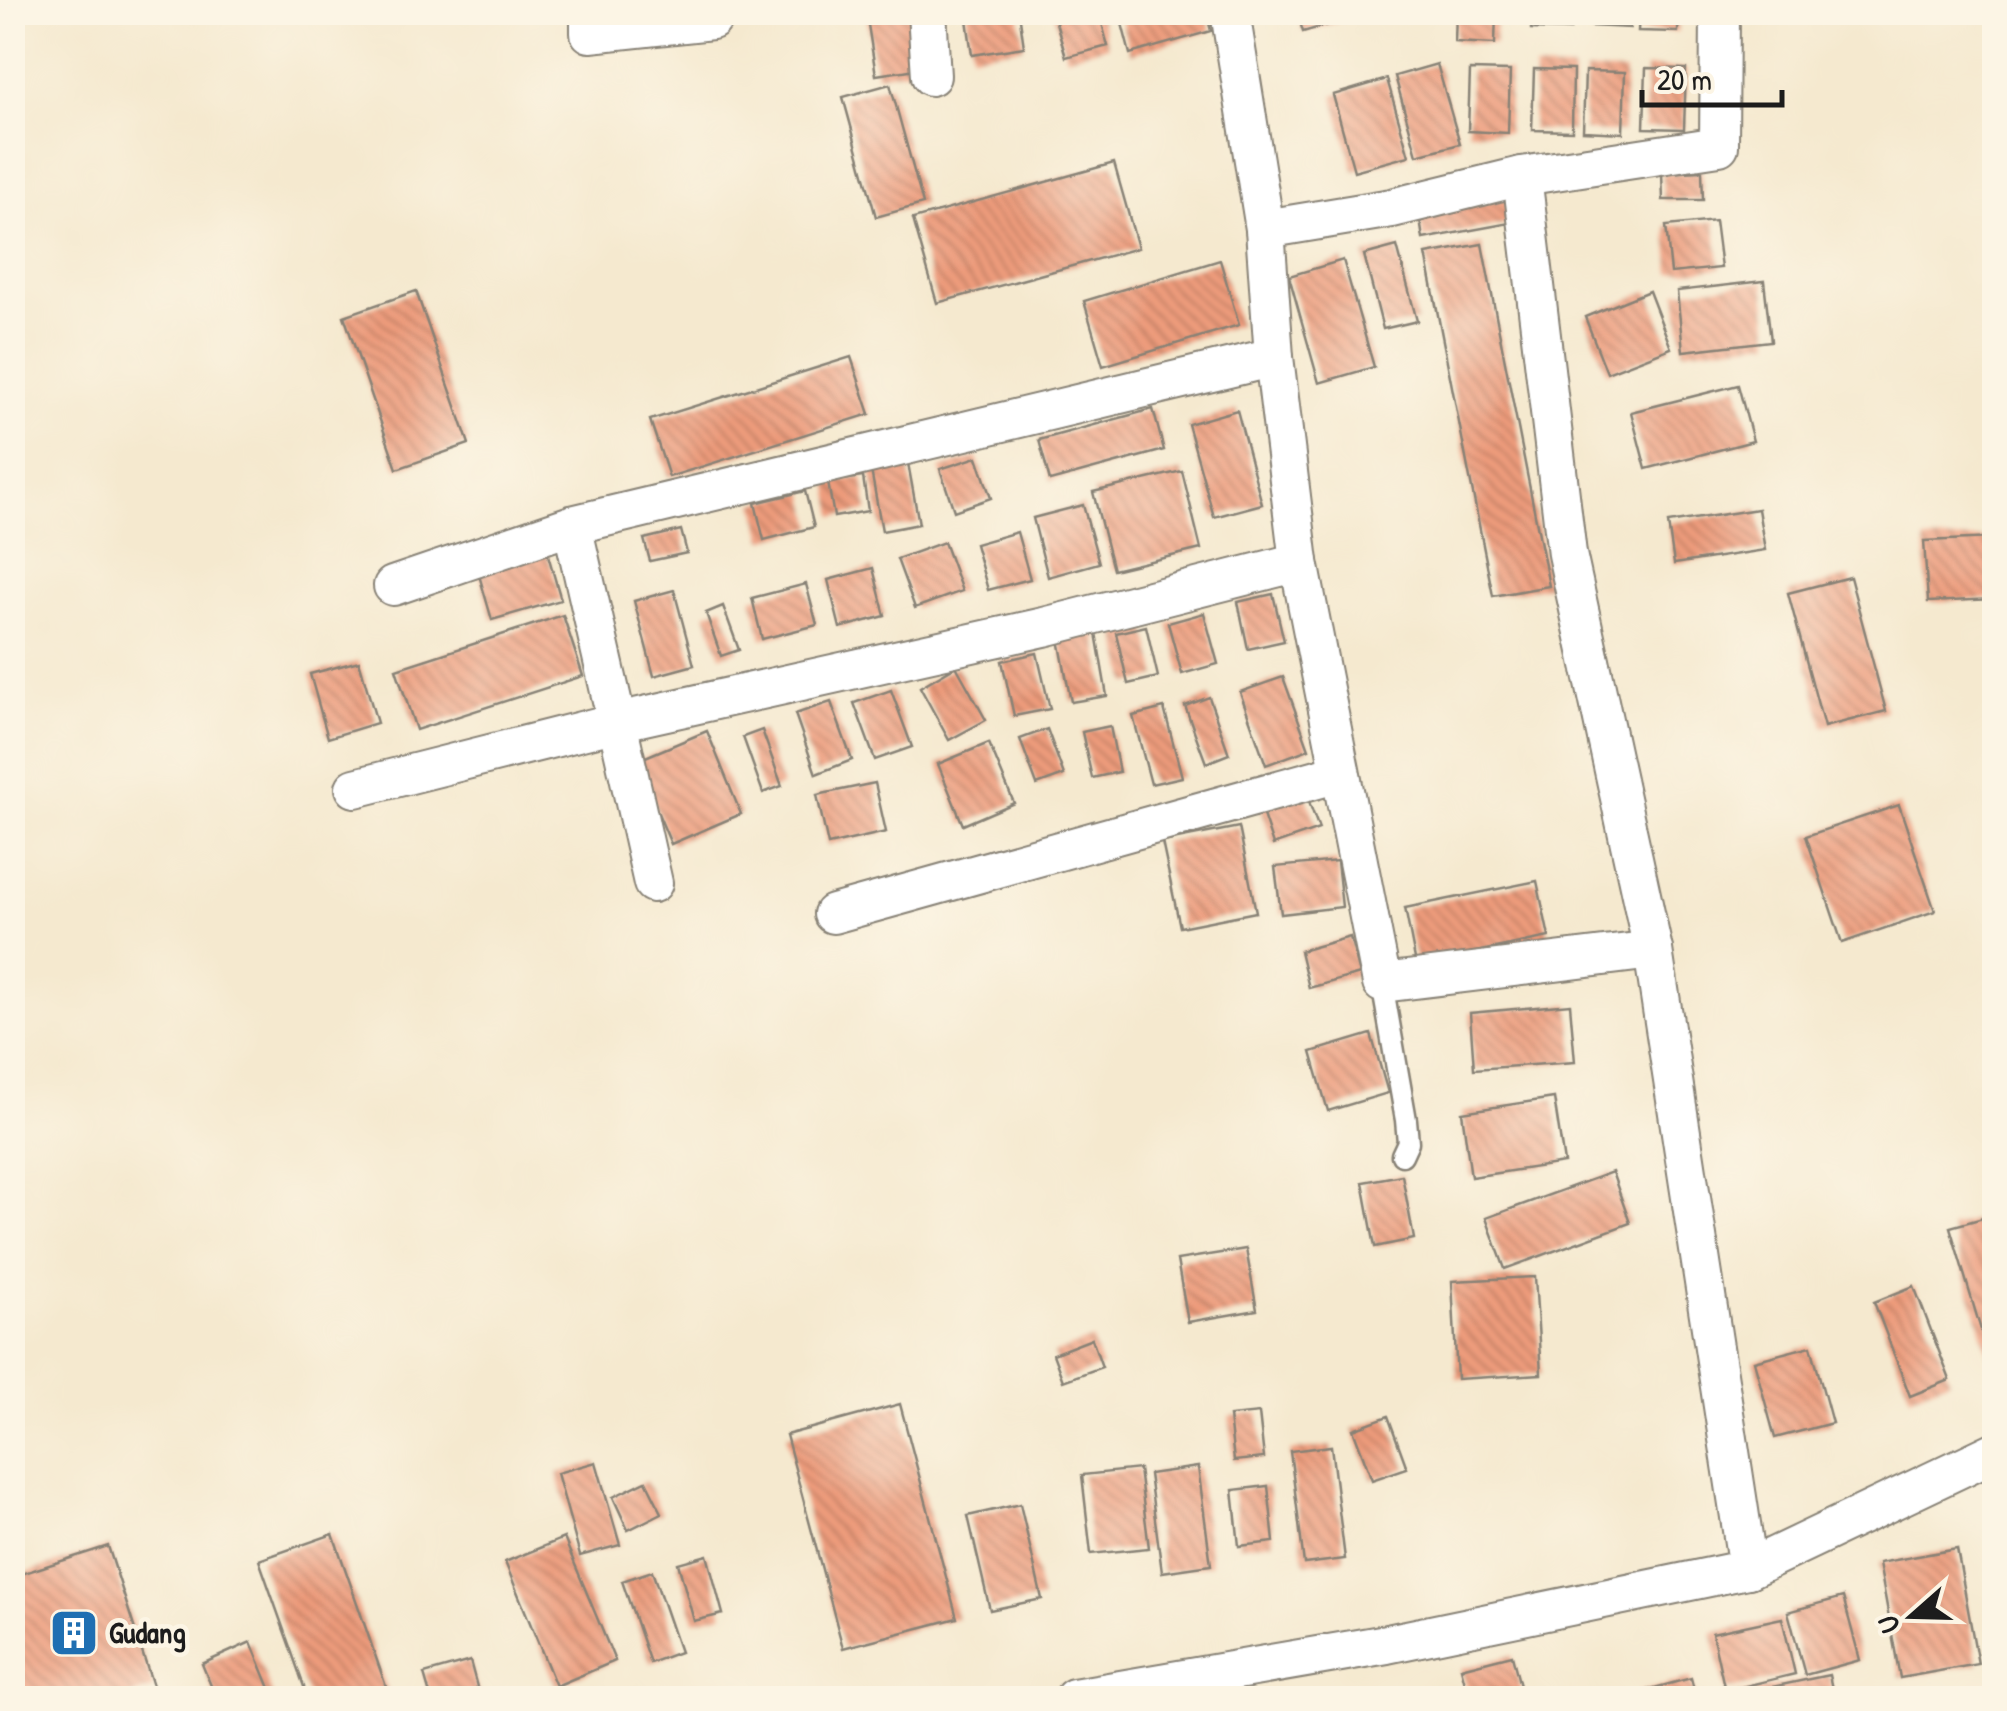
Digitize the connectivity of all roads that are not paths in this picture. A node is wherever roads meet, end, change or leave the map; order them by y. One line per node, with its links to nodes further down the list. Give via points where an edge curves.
1 (590, 12): 2 (street, via 590,33 712,20)
2 (712, 12)
3 (927, 12): 6 (street)
4 (1230, 12): 8 (street)
5 (1720, 12): 7 (street, via 1720,146)
6 (931, 76)
7 (1522, 176): 8 (street); 18 (street, via 1566,554)
8 (1266, 230): 9 (street)
9 (1274, 357): 10 (street); 11 (street)
10 (572, 525): 12 (street); 13 (street)
11 (1299, 562): 13 (street, via 1044,627); 14 (street)
12 (393, 586)
13 (616, 722): 15 (street); 16 (street)
14 (1338, 773): 17 (street); 19 (street)
15 (355, 788)
16 (653, 883)
17 (833, 914)
18 (1653, 950): 19 (street); 22 (street)
19 (1382, 983): 20 (lane, via 1406,1120)
20 (1402, 1155)
21 (1994, 1452): 22 (street)
22 (1748, 1570): 23 (street, via 1387,1644)
23 (1074, 1698)

